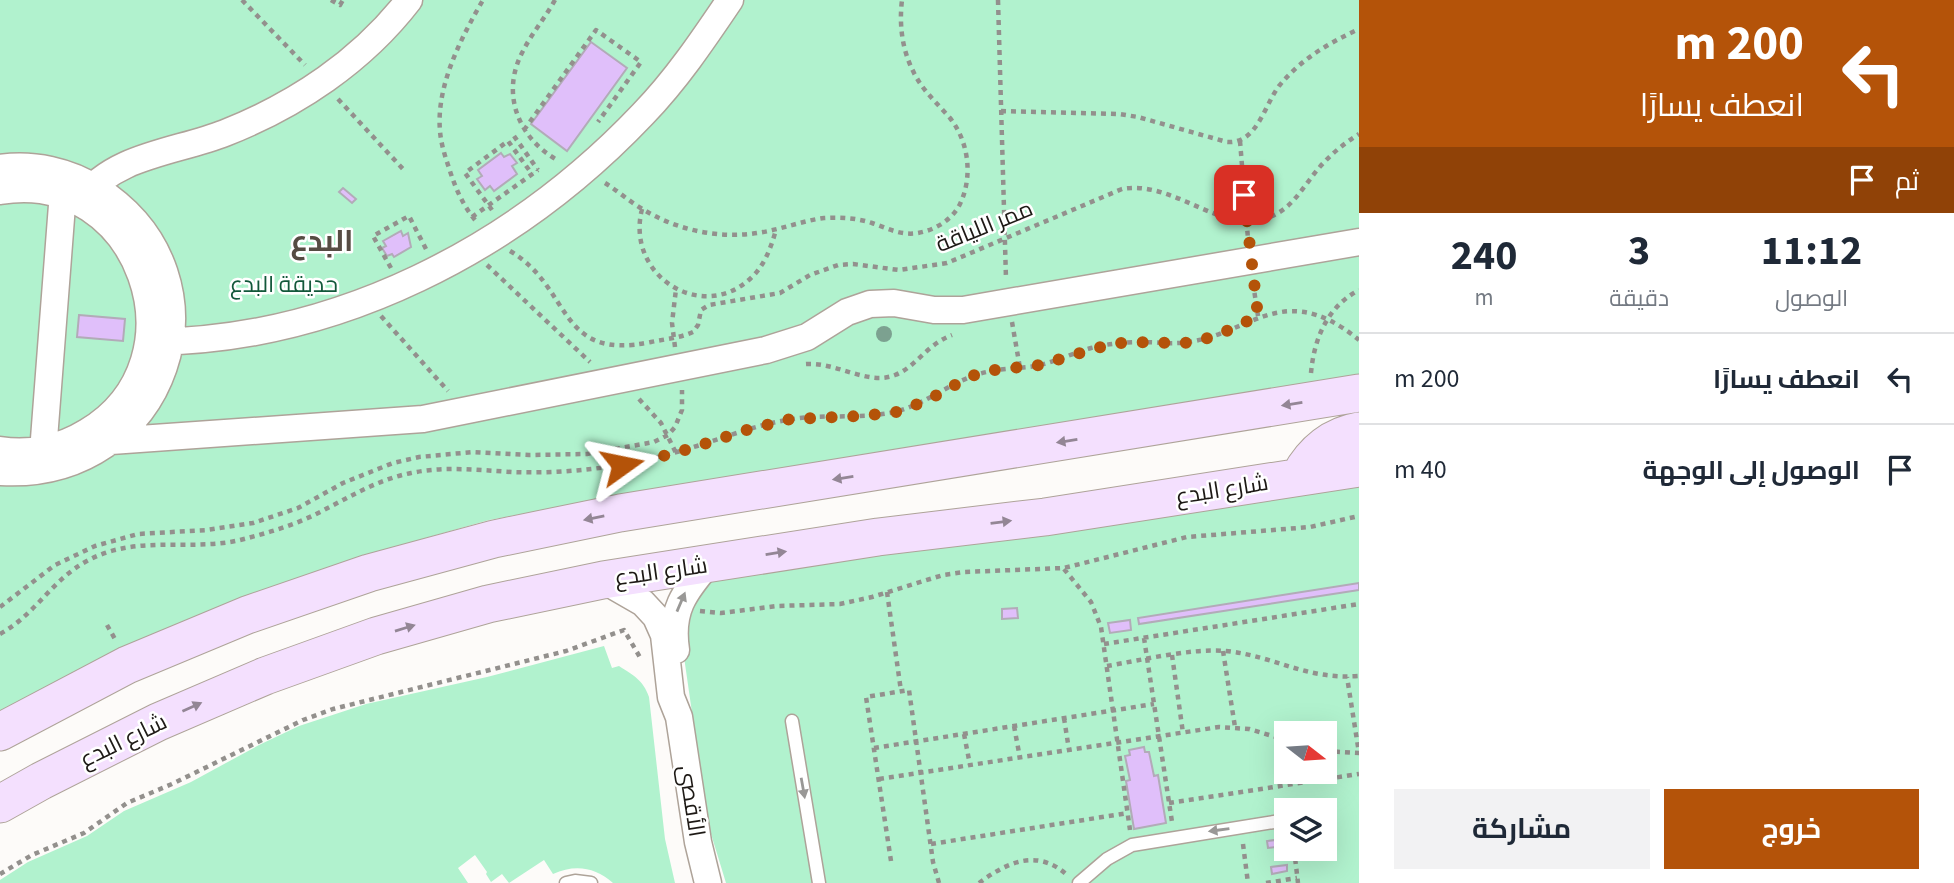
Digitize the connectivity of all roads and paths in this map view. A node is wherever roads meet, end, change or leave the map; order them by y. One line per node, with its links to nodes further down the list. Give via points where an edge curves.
1 (331, 0): 2 (path, via 340,5)
2 (343, 0)
3 (409, 0): 20 (street, via 369,44 323,83 252,121 120,167)
4 (483, 0): 25 (path, ممر اللياقة, via 445,82 440,115 453,184)
5 (555, 0): 12 (path, via 522,52 514,76 515,113)
6 (730, 0): 18 (street, via 660,95)
7 (902, 0): 27 (path, via 901,30 908,60 964,143 967,183 958,207 939,226 914,234 835,217)
8 (998, 0): 10 (path)
9 (1359, 29): 15 (path, via 1326,45 1293,70 1251,133)
10 (1001, 111): 15 (path, via 1119,114 1227,142); 28 (path)
11 (596, 124): 12 (path, via 641,62 596,30)
12 (524, 130): 18 (path, via 547,154)
13 (1359, 135): 26 (path, via 1328,157 1288,206 1269,217)
14 (514, 136): 17 (path)
15 (1240, 141): 26 (path)
16 (0, 168): 20 (street, via 25,167)
17 (538, 170): 19 (path); 22 (path)
18 (583, 171): 22 (street); 24 (path)
19 (532, 174): 23 (path); 23 (path, via 509,141 466,173)
20 (75, 190): 21 (street); 42 (street, via 125,210 155,252 170,301); 54 (street)
21 (0, 191)
22 (555, 195): 29 (street)
23 (489, 205): 25 (path); 29 (path)
24 (642, 209): 27 (path, via 706,233); 34 (path, via 638,222 641,249 655,272)
25 (472, 217): 29 (path, ممر اللياقة)
26 (1246, 222): 28 (path, ممر اللياقة, via 1156,189 1133,187); 32 (path)
27 (776, 230): 34 (path, via 760,267 741,286 715,295)
28 (1005, 237): 37 (path); 40 (path, ممر اللياقة, via 931,267 899,270 853,264 824,269 780,293 705,306 693,332)
29 (491, 239): 36 (street, via 443,267); 40 (path, ممر اللياقة, via 539,273 572,322 594,341 625,347); 45 (path, via 573,347)
30 (1359, 242): 32 (street)
31 (415, 255): 33 (path, via 427,249 409,216 373,236 391,268)
32 (1250, 261): 37 (street); 38 (path)
33 (403, 262)
34 (676, 289): 40 (path)
35 (1359, 290): 39 (path)
36 (367, 300): 42 (street, via 277,326); 48 (path)
37 (1009, 303): 43 (street, via 949,311 870,304 786,345); 44 (path)
38 (1258, 316): 39 (path, via 1293,311); 44 (path, via 1202,340 1111,344)
39 (1328, 318): 41 (path); 47 (path, via 1313,358)
40 (673, 337): 43 (path)
41 (1359, 340)
42 (159, 342): 51 (street, via 166,362 150,397); 54 (street, via 113,412)
43 (678, 367): 45 (street); 50 (path, via 682,410)
44 (1020, 368): 53 (path, via 969,377 896,412 791,419)
45 (615, 381): 48 (street); 50 (path, via 643,402)
46 (1359, 393): 47 (main road)
47 (1313, 400): 84 (main road, one-way to 84, via 621,513 494,539 369,573 247,615 127,665)
48 (466, 411): 51 (street, via 387,423)
49 (1359, 431): 57 (main road, via 1326,444)
50 (668, 435): 53 (path); 64 (path, via 644,445 587,454 473,452 393,463 298,508 253,523 138,534 95,546 55,565)
51 (111, 441): 54 (street, via 78,461)
52 (0, 450): 54 (street, via 26,452)
53 (676, 453): 66 (path, via 567,471 429,469 384,480 307,518 244,539 201,546 120,549 71,571)
54 (43, 460): 56 (street)
55 (1359, 468): 57 (main road, شارع البدع)
56 (0, 472)
57 (1299, 477): 59 (main road, شارع البدع, one-way to 57)
58 (1359, 516): 60 (path, via 1300,528 1187,537)
59 (708, 564): 61 (main road, شارع البدع); 79 (street, الأقصى, one-way to 59, via 675,620 683,596)
60 (1064, 568): 62 (path, via 964,572); 68 (path, via 1091,602)
61 (603, 580): 79 (street, الأقصى, via 643,603 656,617 664,635 671,697); 100 (main road, شارع البدع, one-way to 61, via 158,722 309,659 488,604)
62 (887, 592): 65 (path, via 840,604 721,613); 76 (path)
63 (1359, 604): 67 (path)
64 (0, 607)
65 (692, 609)
66 (0, 634)
67 (1144, 638): 68 (path); 71 (path)
68 (1104, 644): 72 (path)
69 (1223, 651): 70 (path); 75 (path, via 1305,673); 83 (path)
70 (1172, 655): 71 (path); 85 (path)
71 (1147, 659): 72 (path); 77 (path)
72 (1107, 666): 78 (path)
73 (644, 667): 111 (path, via 624,630 566,651 333,709 127,803 84,834)
74 (1359, 676): 75 (path)
75 (1347, 677): 93 (path, via 1359,753)
76 (901, 691): 89 (path, via 909,690); 91 (path, via 866,697)
77 (1154, 704): 78 (path); 87 (path)
78 (1113, 711): 80 (path); 90 (path)
79 (680, 718): 116 (street, الأقصى)
80 (1064, 718): 82 (path); 92 (path)
81 (792, 721): 117 (lane, one-way to 117)
82 (1014, 726): 86 (path); 94 (path)
83 (1236, 727): 85 (path); 88 (path)
84 (0, 732)
85 (1184, 733): 87 (path)
86 (964, 734): 89 (path); 95 (path)
87 (1159, 737): 90 (path); 99 (path)
88 (1274, 737)
89 (916, 741): 91 (path); 96 (path)
90 (1118, 743): 92 (path); 101 (path)
91 (873, 748): 98 (path)
92 (1069, 750): 94 (path)
93 (1337, 752)
94 (1020, 758): 95 (path)
95 (970, 765): 96 (path)
96 (921, 773): 98 (path); 106 (path)
97 (1359, 774): 99 (path)
98 (879, 779): 109 (path)
99 (1169, 803): 103 (path)
100 (0, 804)
101 (1128, 813): 106 (path); 107 (path)
102 (1274, 822): 103 (lane, one-way to 103)
103 (1174, 837): 107 (lane)
104 (1254, 842): 105 (path)
105 (1243, 843): 108 (path); 120 (path)
106 (930, 844): 118 (path)
107 (1132, 845): 112 (lane)
108 (1230, 845)
109 (891, 861)
110 (1296, 861): 113 (path)
111 (0, 874)
112 (1074, 880): 119 (path, via 1054,865 1032,859 1009,863)
113 (1298, 881): 121 (path)
114 (566, 883): 115 (lane)
115 (591, 883)
116 (708, 883)
117 (819, 883)
118 (939, 883)
119 (979, 883)
120 (1248, 883)
121 (1266, 883)

